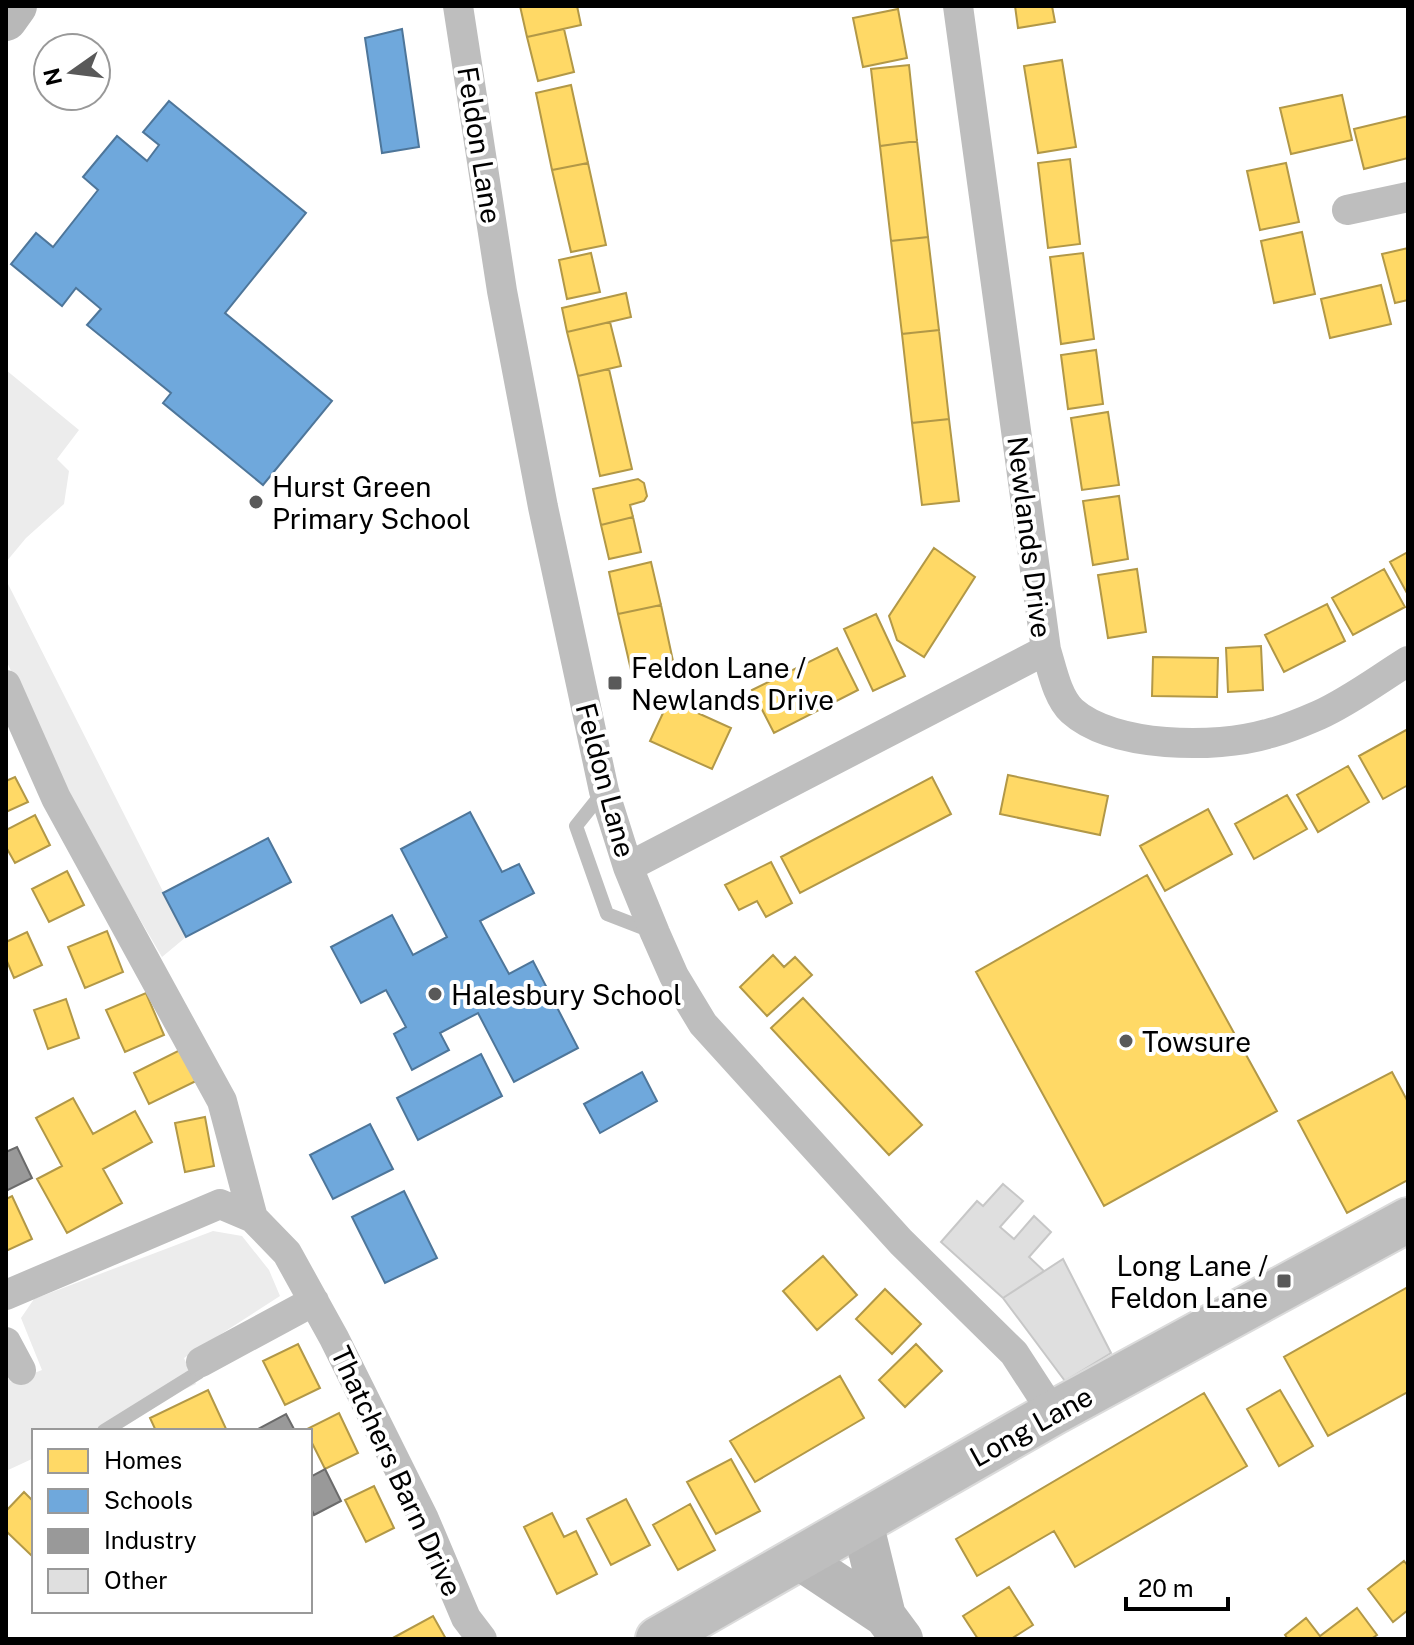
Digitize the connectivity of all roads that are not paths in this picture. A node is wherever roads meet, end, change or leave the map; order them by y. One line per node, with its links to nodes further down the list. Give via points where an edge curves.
1 (16, 6): 4 (street)
2 (458, 6): 11 (street, Feldon Lane, via 519,390)
3 (958, 6): 7 (street, Newlands Drive)
4 (6, 20)
5 (1408, 197): 6 (street)
6 (1347, 210)
7 (1046, 650): 8 (street, via 1070,710 1096,728 1168,742 1265,735 1320,714); 12 (street, Newlands Drive)
8 (1408, 661)
9 (6, 685): 10 (street)
10 (13, 718): 14 (street, via 222,1101)
11 (604, 791): 12 (street, Feldon Lane); 13 (lane, via 576,826 607,914)
12 (628, 867): 13 (street, Feldon Lane)
13 (655, 933): 21 (street, Feldon Lane, via 703,1024 901,1242 1014,1353)
14 (253, 1218): 16 (street, Thatchers Barn Drive, via 220,1204); 17 (street, Thatchers Barn Drive, via 287,1253)
15 (1408, 1220): 21 (main road, Long Lane)
16 (6, 1295)
17 (314, 1301): 19 (street); 26 (street, Thatchers Barn Drive, via 424,1519 466,1618)
18 (6, 1342): 20 (street)
19 (201, 1362): 22 (lane, via 199,1372)
20 (21, 1370)
21 (1053, 1413): 23 (main road, Long Lane)
22 (107, 1429)
23 (862, 1522): 24 (main road, Long Lane); 25 (street)
24 (798, 1558): 25 (street); 27 (main road, Long Lane)
25 (894, 1628)
26 (482, 1639)
27 (658, 1639)

